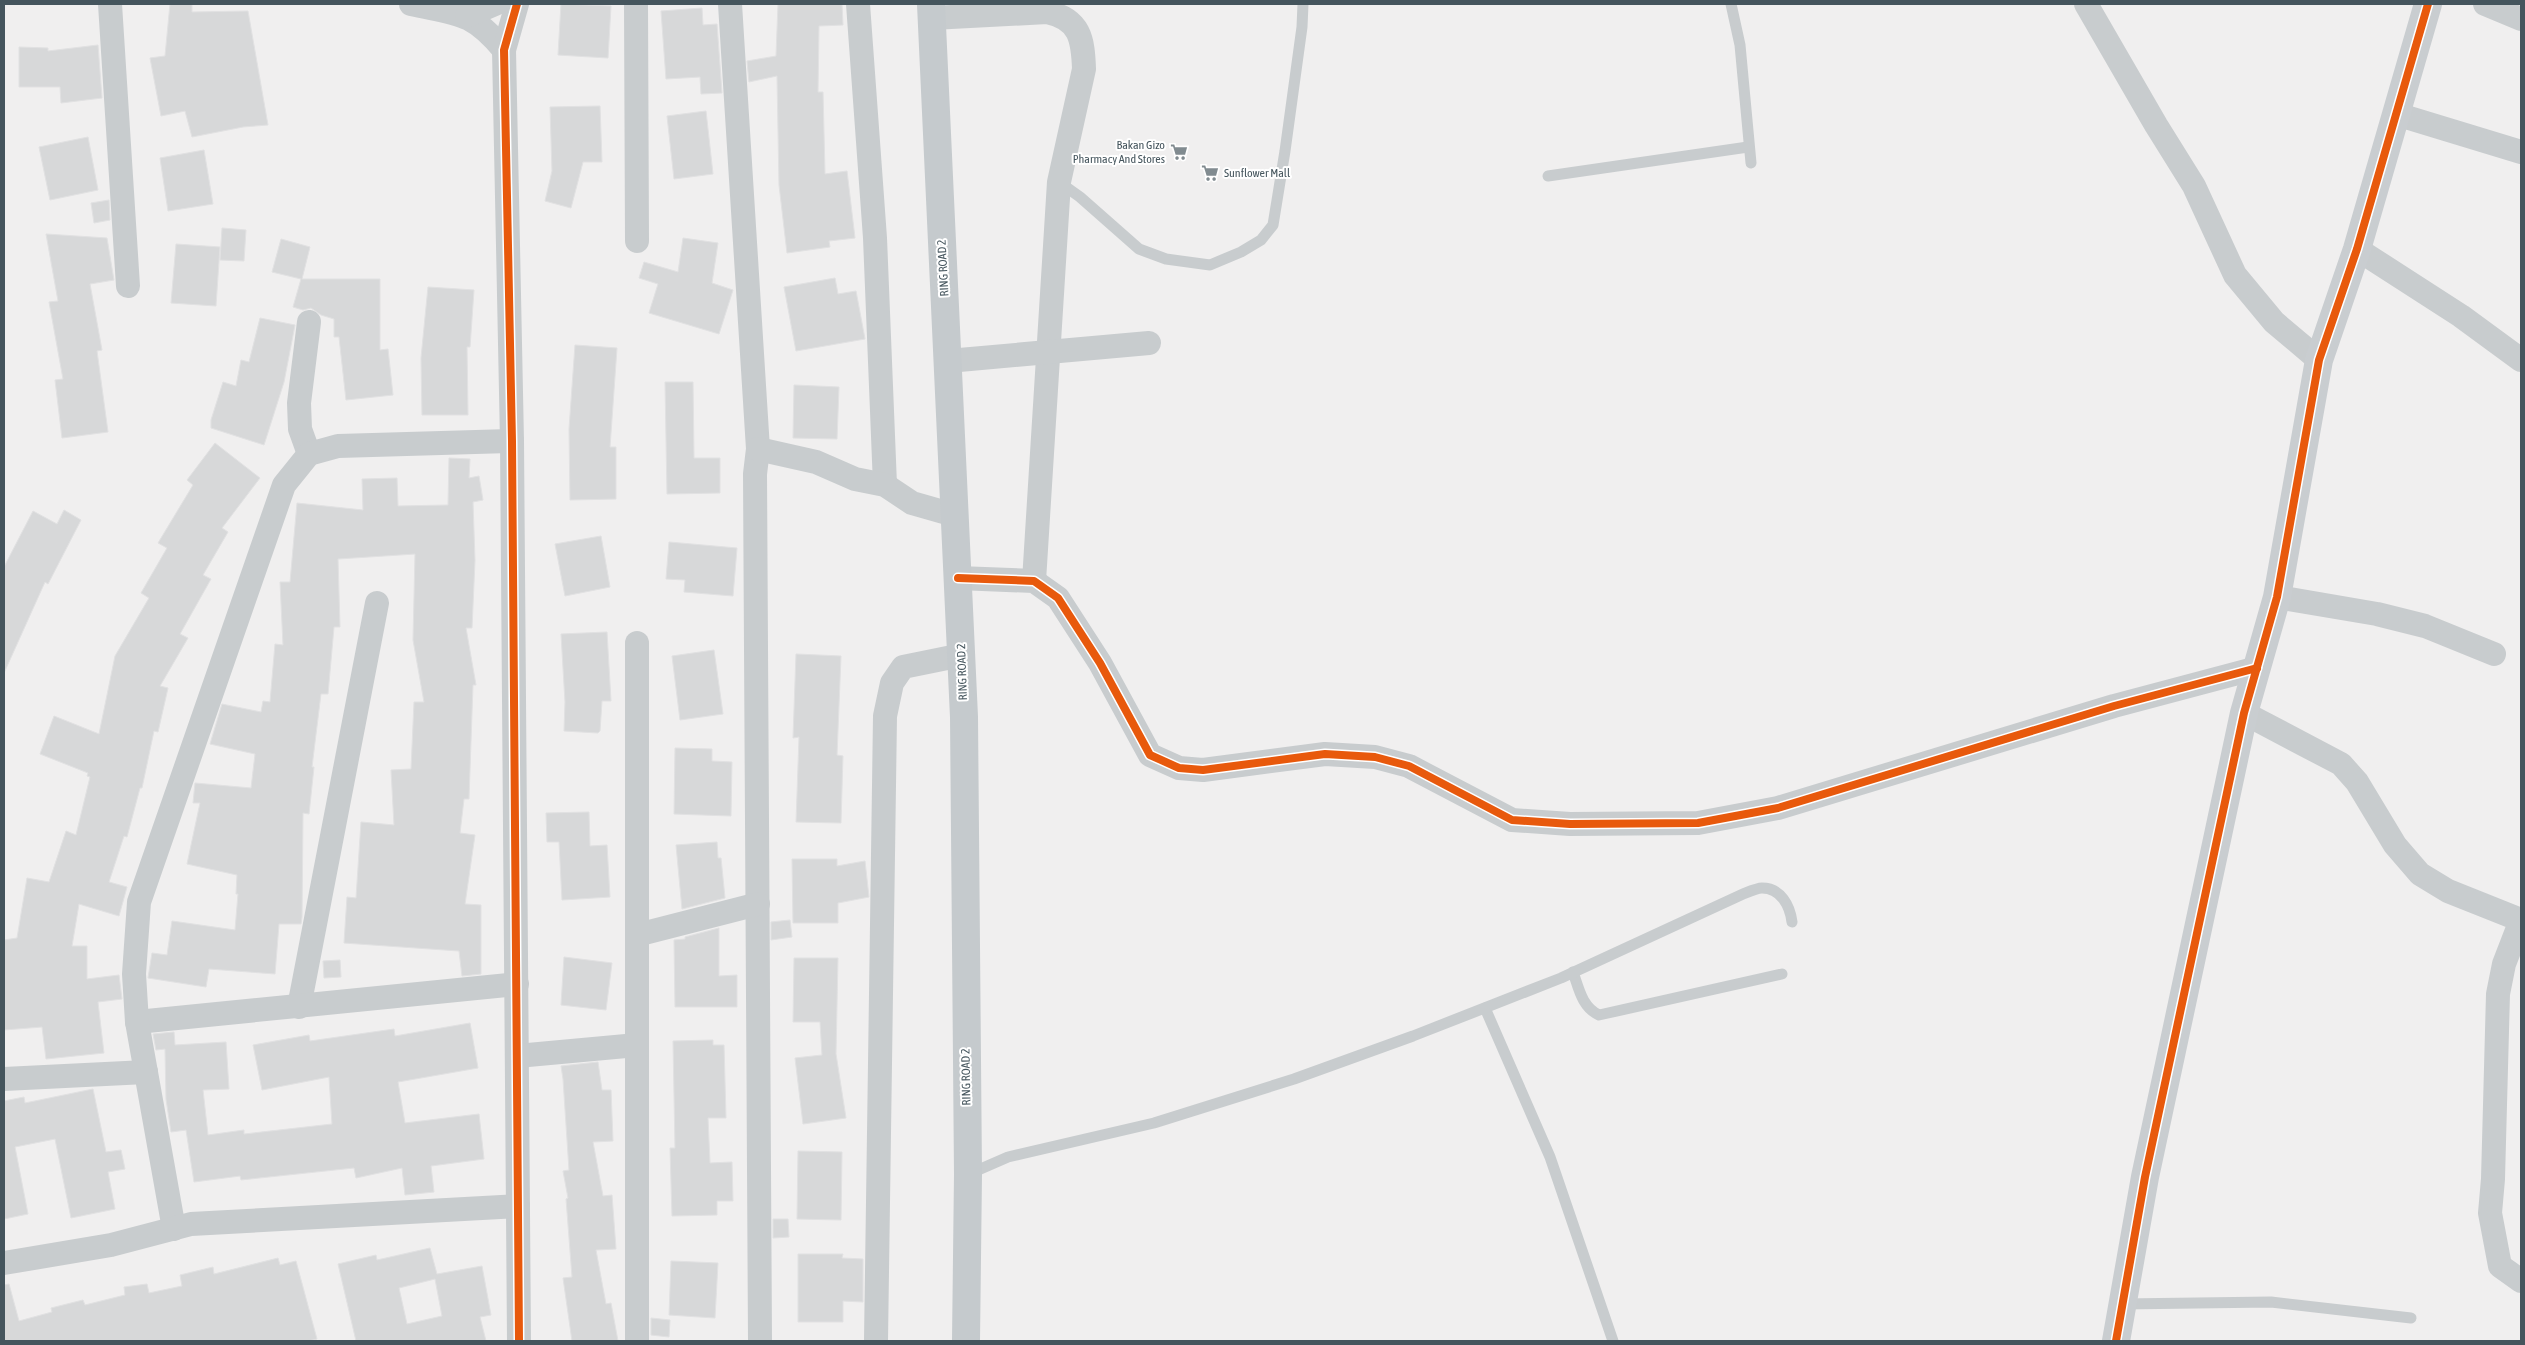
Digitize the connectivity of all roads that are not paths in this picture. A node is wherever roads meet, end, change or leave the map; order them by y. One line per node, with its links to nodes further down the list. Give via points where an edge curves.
1 (110, 4): 25 (street)
2 (412, 4): 14 (street)
3 (495, 4): 14 (street)
4 (517, 4): 16 (street)
5 (636, 4): 23 (street)
6 (730, 4): 33 (street)
7 (858, 4): 35 (street, via 875,238)
8 (1303, 4): 22 (lane, via 1273,225 1261,240 1210,265 1166,259 1139,249)
9 (1731, 4): 18 (lane, via 1740,45)
10 (2086, 4): 29 (street, via 2194,186 2235,275 2274,322)
11 (2428, 4): 17 (street)
12 (2485, 4): 15 (street)
13 (932, 11): 22 (street, via 1047,12 1060,15 1073,25 1080,35 1084,69); 31 (main road, RING ROAD 2)
14 (467, 16): 16 (street, via 488,30)
15 (2521, 19)
16 (504, 50): 32 (street)
17 (2396, 114): 19 (street); 24 (street)
18 (1748, 147): 20 (lane); 21 (lane)
19 (2521, 152)
20 (1751, 163)
21 (1548, 176)
22 (1059, 182): 28 (street)
23 (637, 241)
24 (2357, 250): 29 (street); 30 (street, via 2461,316)
25 (128, 286)
26 (309, 322): 34 (street, via 299,403 300,428)
27 (1149, 343): 28 (street)
28 (1048, 353): 31 (street); 38 (street)
29 (2319, 360): 39 (street)
30 (2521, 360)
31 (948, 361): 36 (main road, RING ROAD 2)
32 (512, 441): 34 (street, via 338,446); 51 (street)
33 (758, 449): 35 (street, via 816,462 855,479); 46 (street, via 754,474)
34 (309, 454): 54 (street, via 284,485 139,902 134,974)
35 (885, 485): 36 (street, via 912,503)
36 (954, 515): 37 (main road, RING ROAD 2)
37 (958, 578): 38 (street); 43 (main road, RING ROAD 2)
38 (1034, 581): 44 (street, via 1058,598 1100,663 1150,755 1179,768 1203,770 1325,754 1375,757 1409,766 1512,820 1570,824 1698,823 1778,808 2114,706)
39 (2277, 597): 42 (street, via 2425,626); 44 (street)
40 (377, 602): 52 (street)
41 (637, 643): 48 (street)
42 (2494, 654)
43 (962, 655): 59 (main road, RING ROAD 2); 69 (street, via 903,667 892,683 885,716)
44 (2257, 668): 45 (street)
45 (2244, 713): 63 (street, via 2341,764 2357,782 2395,845 2420,874 2448,892 2521,920 2504,964 2498,994 2490,1213 2500,1266); 64 (street, via 2145,1177)
46 (758, 904): 48 (street); 68 (street)
47 (1792, 922): 49 (lane, via 1790,908 1778,892 1762,888)
48 (637, 935): 55 (street)
49 (1573, 972): 50 (lane, via 1584,1003 1589,1011 1599,1015); 53 (lane)
50 (1782, 974)
51 (516, 984): 52 (street); 56 (street)
52 (299, 1007): 54 (street)
53 (1485, 1008): 59 (lane, via 1294,1079 1154,1123 1008,1157); 71 (lane, via 1550,1157)
54 (137, 1022): 57 (street)
55 (637, 1045): 56 (street); 67 (street)
56 (517, 1056): 60 (street)
57 (146, 1072): 58 (street); 61 (street)
58 (4, 1079)
59 (968, 1174): 70 (main road, RING ROAD 2)
60 (518, 1206): 61 (street, via 191,1224); 66 (street)
61 (174, 1229): 62 (street, via 111,1245)
62 (4, 1263)
63 (2521, 1281)
64 (2122, 1304): 65 (lane, via 2271,1302); 72 (street)
65 (2411, 1318)
66 (519, 1341)
67 (637, 1341)
68 (760, 1341)
69 (876, 1341)
70 (966, 1341)
71 (1613, 1341)
72 (2116, 1341)

